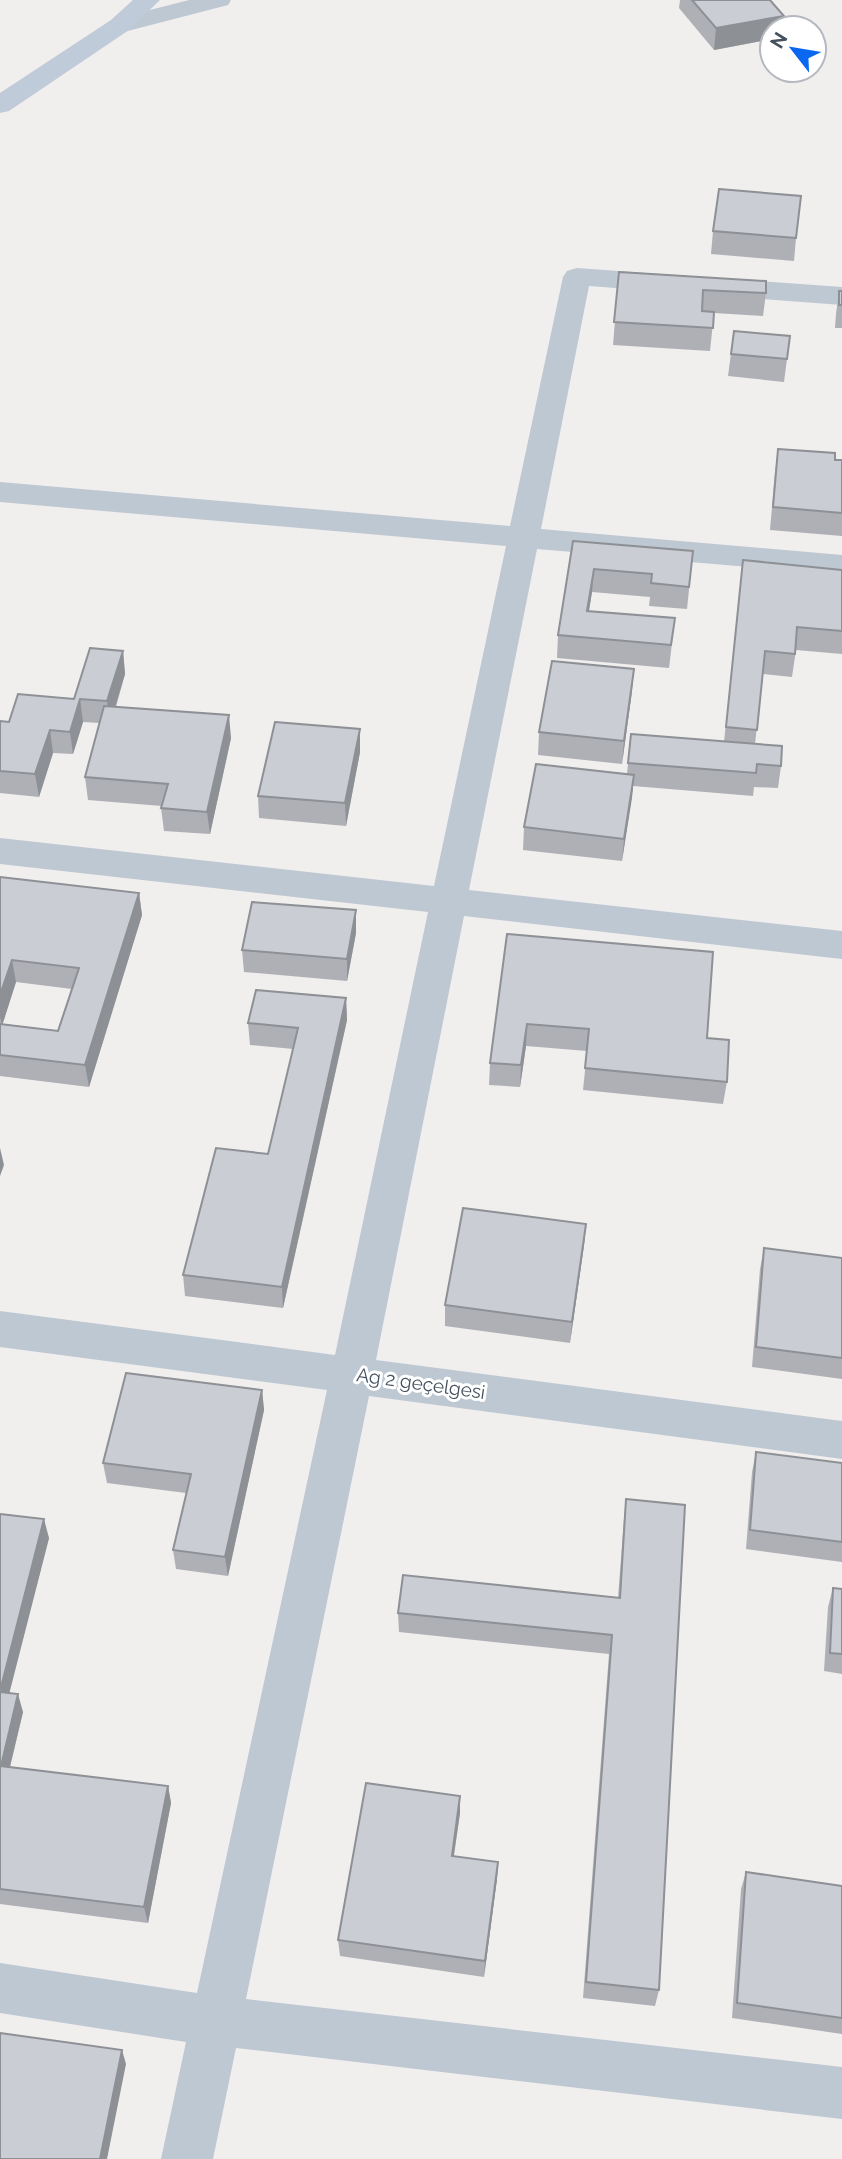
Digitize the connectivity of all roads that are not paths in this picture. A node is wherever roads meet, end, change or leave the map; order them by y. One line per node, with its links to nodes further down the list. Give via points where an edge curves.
1 (148, 0): 3 (street)
2 (219, 0): 3 (street)
3 (120, 25): 4 (street)
4 (0, 105)
5 (842, 296): 7 (street, via 577,277)
6 (0, 492): 7 (street)
7 (525, 537): 8 (street); 10 (street)
8 (842, 565)
9 (0, 851): 10 (street)
10 (450, 902): 11 (street); 13 (street)
11 (842, 945)
12 (0, 1329): 13 (street, Ag 2 geçelgesi)
13 (352, 1373): 14 (street, Ag 2 geçelgesi); 16 (street)
14 (842, 1440)
15 (0, 1988): 16 (street)
16 (216, 2021): 17 (street); 18 (street)
17 (842, 2093)
18 (187, 2159)

